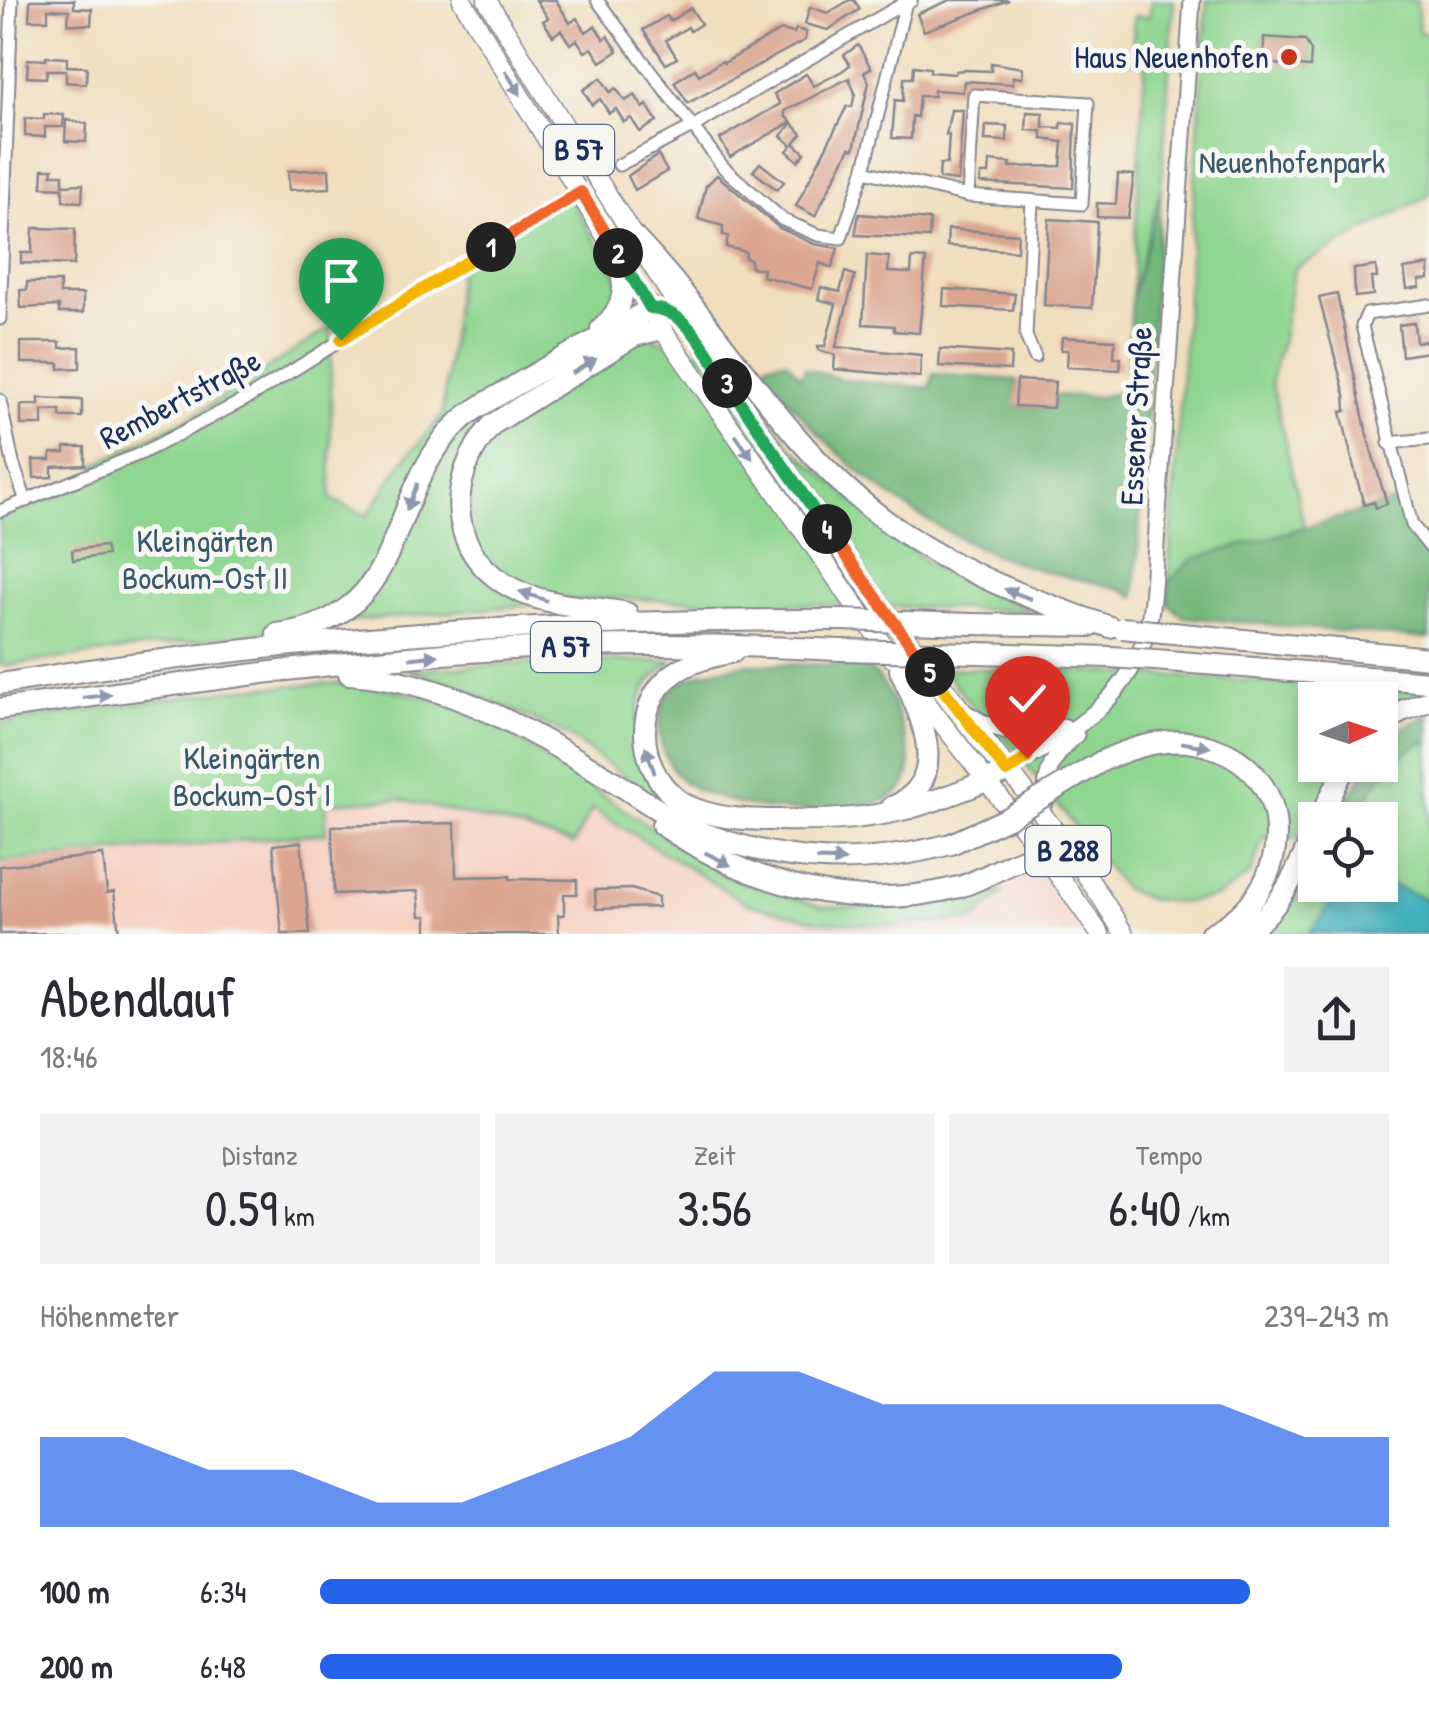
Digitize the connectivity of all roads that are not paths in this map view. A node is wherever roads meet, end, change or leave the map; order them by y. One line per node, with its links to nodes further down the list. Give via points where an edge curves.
1 (12, 0): 16 (street)
2 (462, 0): 10 (main road, B 57, one-way to 10)
3 (486, 0): 13 (main road, B 57)
4 (597, 0): 7 (street)
5 (908, 0): 7 (street); 9 (street)
6 (1192, 0): 43 (main road, Essener Straße, via 1152,605 1125,678)
7 (694, 126): 8 (street); 9 (street, via 724,168 783,220 818,235 841,238)
8 (619, 165)
9 (864, 172): 11 (street)
10 (581, 192): 14 (main road, B 57); 27 (street, Rembertstraße, via 248,398 142,453)
11 (968, 196): 12 (street); 12 (street, via 974,95 1088,103 1082,204)
12 (1032, 201): 23 (street, via 1026,336)
13 (634, 237): 15 (main road, B 57); 31 (highway, one-way to 13, via 969,574 868,508 797,438)
14 (615, 249): 18 (main road, B 57); 22 (highway, via 625,278 623,299 616,316)
15 (664, 287): 20 (main road, B 288)
16 (0, 299): 19 (street)
17 (1429, 306): 26 (street, via 1367,314 1362,326)
18 (650, 308): 20 (main road); 21 (main road, B 288); 22 (highway)
19 (0, 319)
20 (684, 321): 40 (main road, B 288)
21 (662, 329): 30 (highway, one-way to 21, via 565,606 490,574 469,547 459,495 474,444 493,424 634,336); 36 (main road, B 288, one-way to 36)
22 (589, 341): 33 (highway, one-way to 33, via 451,430 422,471 383,566 340,616)
23 (1035, 357)
24 (0, 400): 27 (street)
25 (1429, 439): 26 (street)
26 (1389, 443): 29 (street, via 1412,525)
27 (26, 501): 28 (street, Rembertstraße)
28 (0, 511)
29 (1429, 546)
30 (664, 620): 31 (highway, A 57, bridge); 33 (highway, A 57, via 464,629)
31 (1116, 627): 34 (highway, A 57, bridge)
32 (840, 650): 35 (highway, A 57, one-way to 32, via 592,646); 37 (highway, A 57, bridge, via 1110,657); 47 (highway, one-way to 32, via 722,817 691,808 652,772 644,744 656,695 672,674 695,662 731,652)
33 (182, 656): 38 (highway, A 57)
34 (1429, 658)
35 (292, 670): 41 (highway, A 57, one-way to 35); 44 (highway, via 383,676 440,690)
36 (900, 670): 46 (main road, B 288); 47 (highway, via 926,733 924,779 907,801)
37 (1429, 682)
38 (0, 684)
39 (1429, 701): 42 (highway)
40 (954, 705): 43 (main road, via 984,725 1019,735); 45 (main road, B 288)
41 (0, 709)
42 (1398, 714)
43 (1088, 720): 45 (main road, Essener Straße); 48 (main road, via 1051,761 1045,778)
44 (550, 746): 49 (highway, one-way to 49, via 695,848 809,891 932,893); 53 (highway, one-way to 53, bridge, via 688,826 751,849 850,860 950,844 1132,748 1208,746 1255,777 1277,832 1265,886 1244,913)
45 (1007, 772): 46 (highway); 48 (main road, B 288)
46 (987, 781): 47 (highway, via 910,810); 49 (main road, B 288)
47 (840, 821)
48 (1055, 832): 52 (main road, B 288)
49 (1044, 855): 51 (main road, B 288)
50 (1298, 870): 54 (highway, via 1280,900)
51 (1100, 934)
52 (1124, 934)
53 (1210, 934)
54 (1244, 934)

